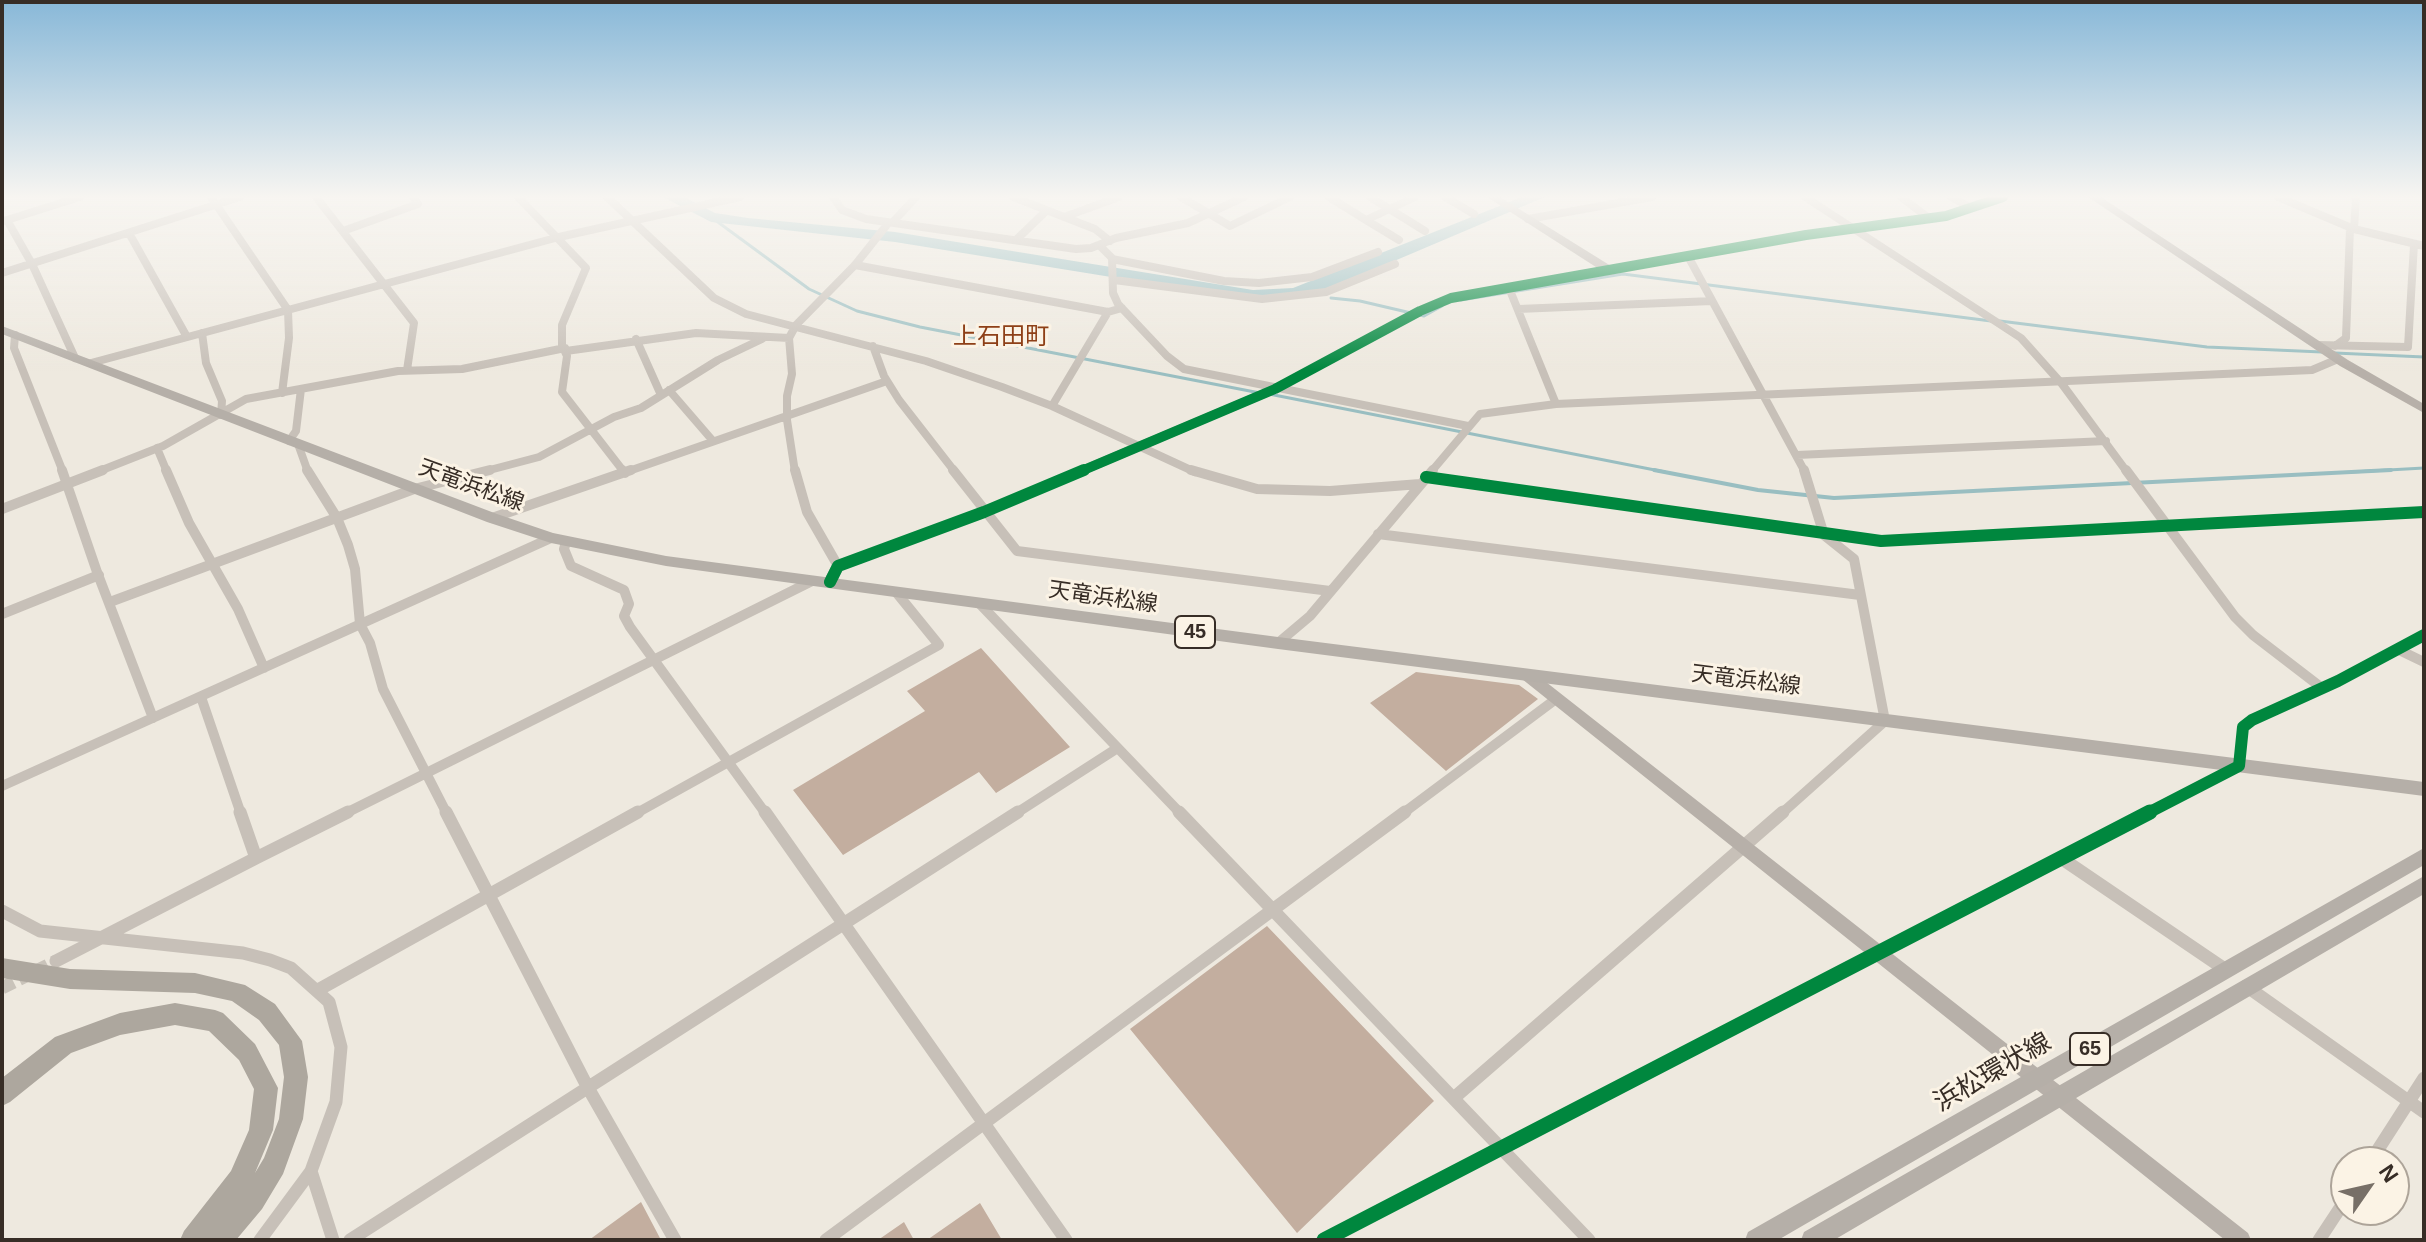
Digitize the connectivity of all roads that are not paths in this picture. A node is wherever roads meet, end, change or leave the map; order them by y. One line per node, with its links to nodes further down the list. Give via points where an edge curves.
1 (26, 255): 20 (street)
2 (60, 255): 20 (street)
3 (141, 255): 36 (street)
4 (250, 255): 31 (street)
5 (361, 255): 26 (street)
6 (492, 255): 26 (street)
7 (575, 255): 41 (street, via 586,268 562,325)
8 (668, 255): 33 (street, via 729,308)
9 (864, 255): 22 (street)
10 (1109, 255): 19 (street)
11 (1370, 255): 19 (street, via 1312,277 1259,283)
12 (1585, 255): 23 (street)
13 (1704, 255): 18 (street)
14 (1897, 255): 45 (street, via 2021,338)
15 (2180, 255): 42 (street)
16 (2351, 255): 42 (street, via 2346,338)
17 (2413, 255): 42 (street, via 2408,347)
18 (1689, 258): 23 (street); 28 (street)
19 (1112, 260): 25 (street)
20 (32, 264): 24 (street); 43 (street)
21 (1395, 264): 25 (street, via 1326,292 1262,299)
22 (855, 265): 32 (street); 33 (street)
23 (1612, 272): 27 (street)
24 (2, 273)
25 (1114, 280): 29 (street, via 1113,293)
26 (383, 284): 31 (street); 44 (street, via 414,323)
27 (1509, 288): 30 (street); 48 (street, via 1451,298)
28 (1712, 301): 30 (street); 51 (street)
29 (1122, 308): 32 (street); 48 (street, via 1184,369)
30 (1518, 309): 52 (street)
31 (288, 310): 35 (street); 50 (street)
32 (1108, 312): 53 (street)
33 (796, 325): 37 (street); 40 (street)
34 (8, 332): 43 (main road, 天竜浜松線 / 45); 67 (street)
35 (202, 333): 36 (street); 55 (street, via 206,363 222,401)
36 (187, 337): 43 (street)
37 (789, 338): 39 (street); 56 (street)
38 (636, 339): 39 (street, via 696,333); 41 (street); 49 (street)
39 (762, 339): 49 (street)
40 (873, 346): 46 (street); 53 (street)
41 (566, 349): 44 (street, via 462,369); 57 (street, via 562,392)
42 (2336, 354): 45 (street, via 2312,370); 54 (street)
43 (83, 360): 55 (main road, 天竜浜松線 / 45)
44 (407, 370): 47 (street)
45 (2055, 379): 51 (street); 60 (street)
46 (887, 381): 56 (street); 70 (street)
47 (301, 389): 50 (street); 61 (street)
48 (1274, 390): 58 (street); 62 (street)
49 (665, 392): 57 (street); 59 (street)
50 (282, 393): 55 (street, via 246,399)
51 (1763, 393): 52 (street); 64 (street)
52 (1556, 404): 58 (street, via 1496,409 1480,414)
53 (1052, 406): 62 (street)
54 (2424, 409)
55 (221, 415): 61 (main road, 天竜浜松線 / 45); 63 (street)
56 (787, 415): 59 (street); 79 (street, via 807,512)
57 (591, 429): 65 (street); 68 (street, via 539,457)
58 (1465, 430): 66 (street)
59 (713, 441): 65 (street)
60 (2106, 441): 64 (street); 74 (street)
61 (294, 443): 68 (main road, 天竜浜松線 / 45); 72 (street)
62 (1141, 446): 66 (street, via 1198,473 1257,489 1330,491); 70 (street)
63 (157, 448): 67 (street); 78 (street, via 189,523)
64 (1797, 455): 76 (street)
65 (625, 473): 73 (street)
66 (1423, 480): 75 (street); 76 (street)
67 (66, 484): 69 (street); 80 (street)
68 (414, 489): 72 (street); 73 (main road, 天竜浜松線 / 45)
69 (2, 509)
70 (984, 512): 79 (street); 83 (street, via 1017,551)
71 (2424, 512): 74 (street)
72 (337, 518): 78 (street); 89 (street, via 355,569)
73 (492, 518): 77 (main road, 天竜浜松線 / 45)
74 (2169, 527): 76 (street, via 1881,541); 97 (street, via 2235,617)
75 (1378, 534): 83 (street); 85 (street)
76 (1824, 535): 85 (street, via 1854,559)
77 (559, 540): 81 (main road, 天竜浜松線 / 45); 89 (street); 93 (street, via 571,566 624,590 629,604 624,616)
78 (213, 563): 86 (street); 95 (street)
79 (838, 566): 82 (street)
80 (99, 575): 86 (street); 88 (street)
81 (812, 581): 82 (main road, 天竜浜松線 / 45); 93 (street)
82 (830, 582): 84 (main road, 天竜浜松線 / 45)
83 (1330, 591): 91 (street)
84 (896, 592): 87 (main road, 天竜浜松線 / 45); 103 (street, via 939,645)
85 (1860, 595): 101 (street)
86 (110, 602): 100 (street)
87 (979, 603): 91 (main road, 天竜浜松線 / 45); 102 (street)
88 (2, 614)
89 (360, 624): 95 (street); 105 (street, via 383,689)
90 (2424, 635): 92 (street)
91 (1278, 643): 96 (main road, 天竜浜松線 / 45)
92 (2397, 649): 94 (street); 97 (street)
93 (652, 659): 103 (street); 105 (street)
94 (2424, 662)
95 (264, 668): 98 (street)
96 (1527, 675): 99 (street); 101 (main road, 天竜浜松線 / 45)
97 (2322, 688): 104 (street, via 2243,727)
98 (201, 697): 100 (street); 110 (street)
99 (1556, 699): 108 (street); 115 (street)
100 (153, 718): 106 (street)
101 (1885, 721): 104 (main road, 天竜浜松線 / 45); 108 (street)
102 (1116, 749): 115 (street); 116 (street)
103 (728, 763): 113 (street); 116 (street)
104 (2239, 766): 107 (main road, 天竜浜松線 / 45); 111 (street)
105 (425, 775): 110 (street); 113 (street)
106 (2, 786)
107 (2419, 790)
108 (1744, 847): 118 (street); 129 (street)
109 (2424, 856): 121 (main road, 浜松環状線 / 65)
110 (256, 858): 117 (street)
111 (2061, 858): 118 (street); 121 (street)
112 (2424, 884): 122 (main road, 65)
113 (487, 895): 123 (street); 126 (street)
114 (2, 911): 117 (street, via 40,931)
115 (1272, 911): 129 (street); 132 (street)
116 (844, 921): 126 (street); 132 (street)
117 (97, 938): 119 (street); 123 (street, via 243,953 291,968)
118 (1879, 953): 125 (street); 134 (street)
119 (56, 961)
120 (2, 968): 138 (highway, via 70,979 195,983 237,992 267,1012 290,1041 296,1077 291,1119 267,1177)
121 (2226, 970): 125 (main road, 浜松環状線 / 65)
122 (2246, 986): 128 (main road, 65); 130 (street)
123 (318, 990): 135 (street, via 336,1020 340,1077 328,1130)
124 (2424, 1078): 130 (street)
125 (2037, 1080): 128 (street); 147 (main road, 浜松環状線 / 65)
126 (587, 1086): 141 (street); 142 (street)
127 (2, 1094): 137 (highway, via 63,1045 120,1024 175,1014 215,1021 247,1052 266,1088 261,1130 240,1180)
128 (2058, 1096): 148 (main road, 65); 149 (street)
129 (1455, 1097): 134 (street)
130 (2410, 1102): 131 (street); 133 (street)
131 (2424, 1112)
132 (984, 1126): 143 (street); 144 (street)
133 (2381, 1146)
134 (1500, 1149): 145 (street); 146 (street)
135 (311, 1171): 139 (street); 140 (street)
136 (2330, 1223): 150 (street)
137 (193, 1240)
138 (219, 1240)
139 (260, 1240)
140 (333, 1240)
141 (350, 1240)
142 (675, 1240)
143 (826, 1240)
144 (1066, 1240)
145 (1324, 1240)
146 (1589, 1240)
147 (1756, 1240)
148 (1812, 1240)
149 (2241, 1240)
150 (2319, 1240)

